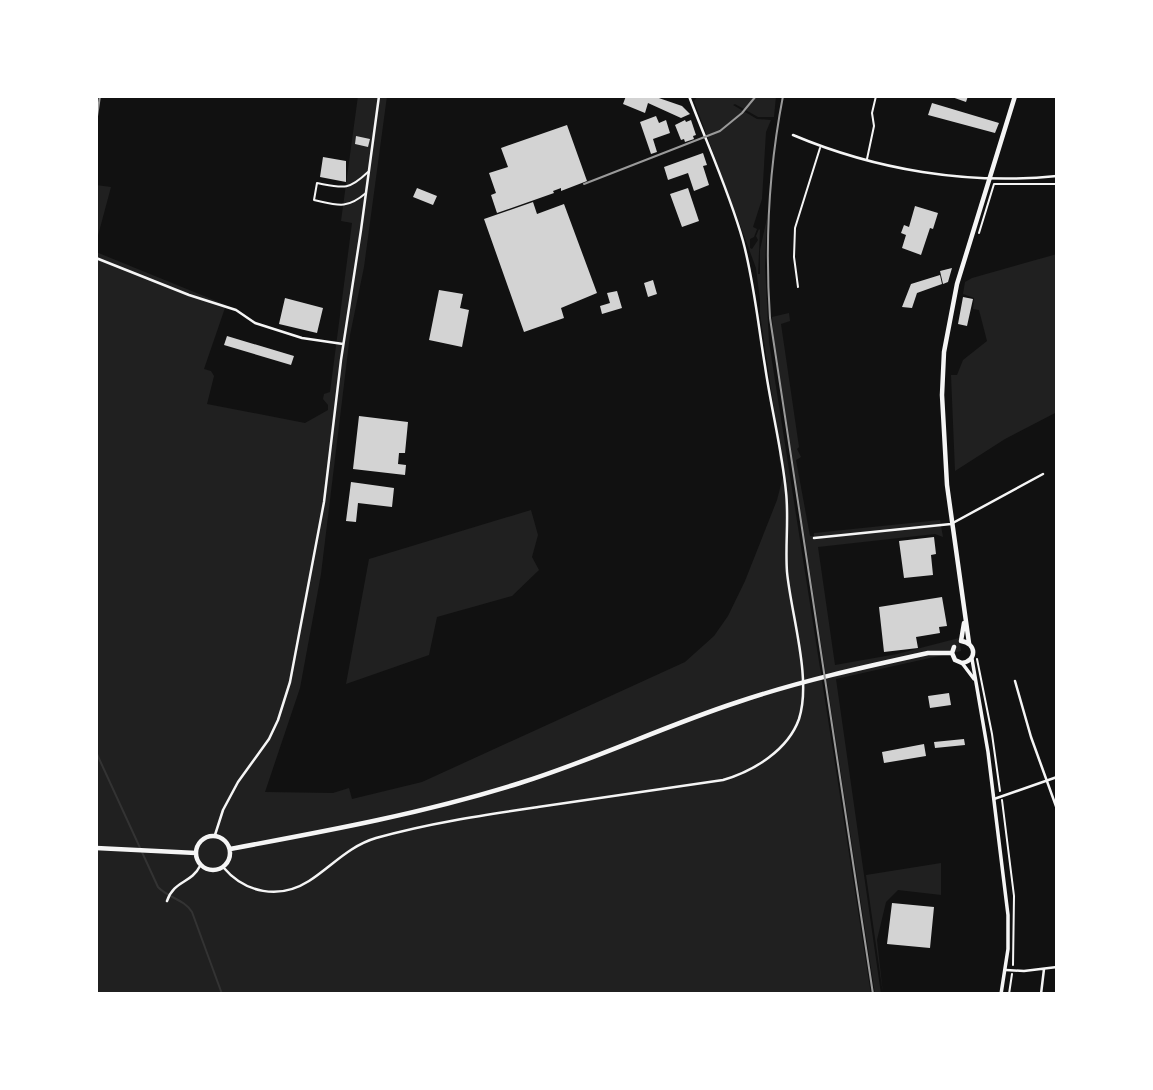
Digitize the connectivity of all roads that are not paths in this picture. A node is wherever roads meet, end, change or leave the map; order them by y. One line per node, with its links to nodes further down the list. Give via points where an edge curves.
1 (379, 96): 8 (street)
2 (689, 96): 35 (street, via 750,269 786,490 787,568 803,674 800,716 793,733 754,768 723,780 475,816 374,839 352,848 308,881 279,891 250,888)
3 (876, 96): 7 (lane)
4 (1015, 96): 10 (main road)
5 (793, 135): 6 (street)
6 (821, 147): 7 (street); 13 (lane, via 794,228)
7 (867, 160): 10 (street, via 919,172)
8 (369, 172): 11 (street); 11 (lane, via 347,187 317,183 314,201 345,205)
9 (1057, 176): 10 (street)
10 (988, 179): 16 (main road, via 951,306 944,352 943,423)
11 (366, 193): 14 (street)
12 (96, 258): 14 (street, via 236,310 255,323 302,338)
13 (798, 287)
14 (343, 344): 30 (street, via 324,502 290,682 269,739 232,792)
15 (1043, 474): 16 (street)
16 (951, 524): 17 (street); 18 (main road)
17 (814, 538)
18 (964, 605): 19 (main road); 20 (main road)
19 (961, 641): 20 (main road); 21 (main road)
20 (969, 643): 22 (main road)
21 (953, 650): 23 (main road, via 955,660); 32 (main road, via 783,688 485,794)
22 (972, 659): 23 (main road); 25 (street)
23 (962, 663): 25 (street)
24 (1015, 681): 27 (street)
25 (976, 684): 28 (street)
26 (1057, 777): 27 (street)
27 (1045, 781): 28 (street); 29 (street)
28 (994, 799): 39 (street, via 1008,915)
29 (1057, 809)
30 (215, 835): 32 (main road); 33 (main road, via 202,840)
31 (96, 848): 33 (main road)
32 (230, 849): 35 (main road, via 229,860)
33 (196, 853): 34 (main road)
34 (200, 866): 35 (main road); 36 (street, via 196,874 177,883)
35 (222, 867)
36 (168, 897)
37 (1057, 967): 38 (street)
38 (1044, 969): 39 (street); 41 (street)
39 (1006, 970): 40 (street)
40 (1001, 994)
41 (1041, 994)

